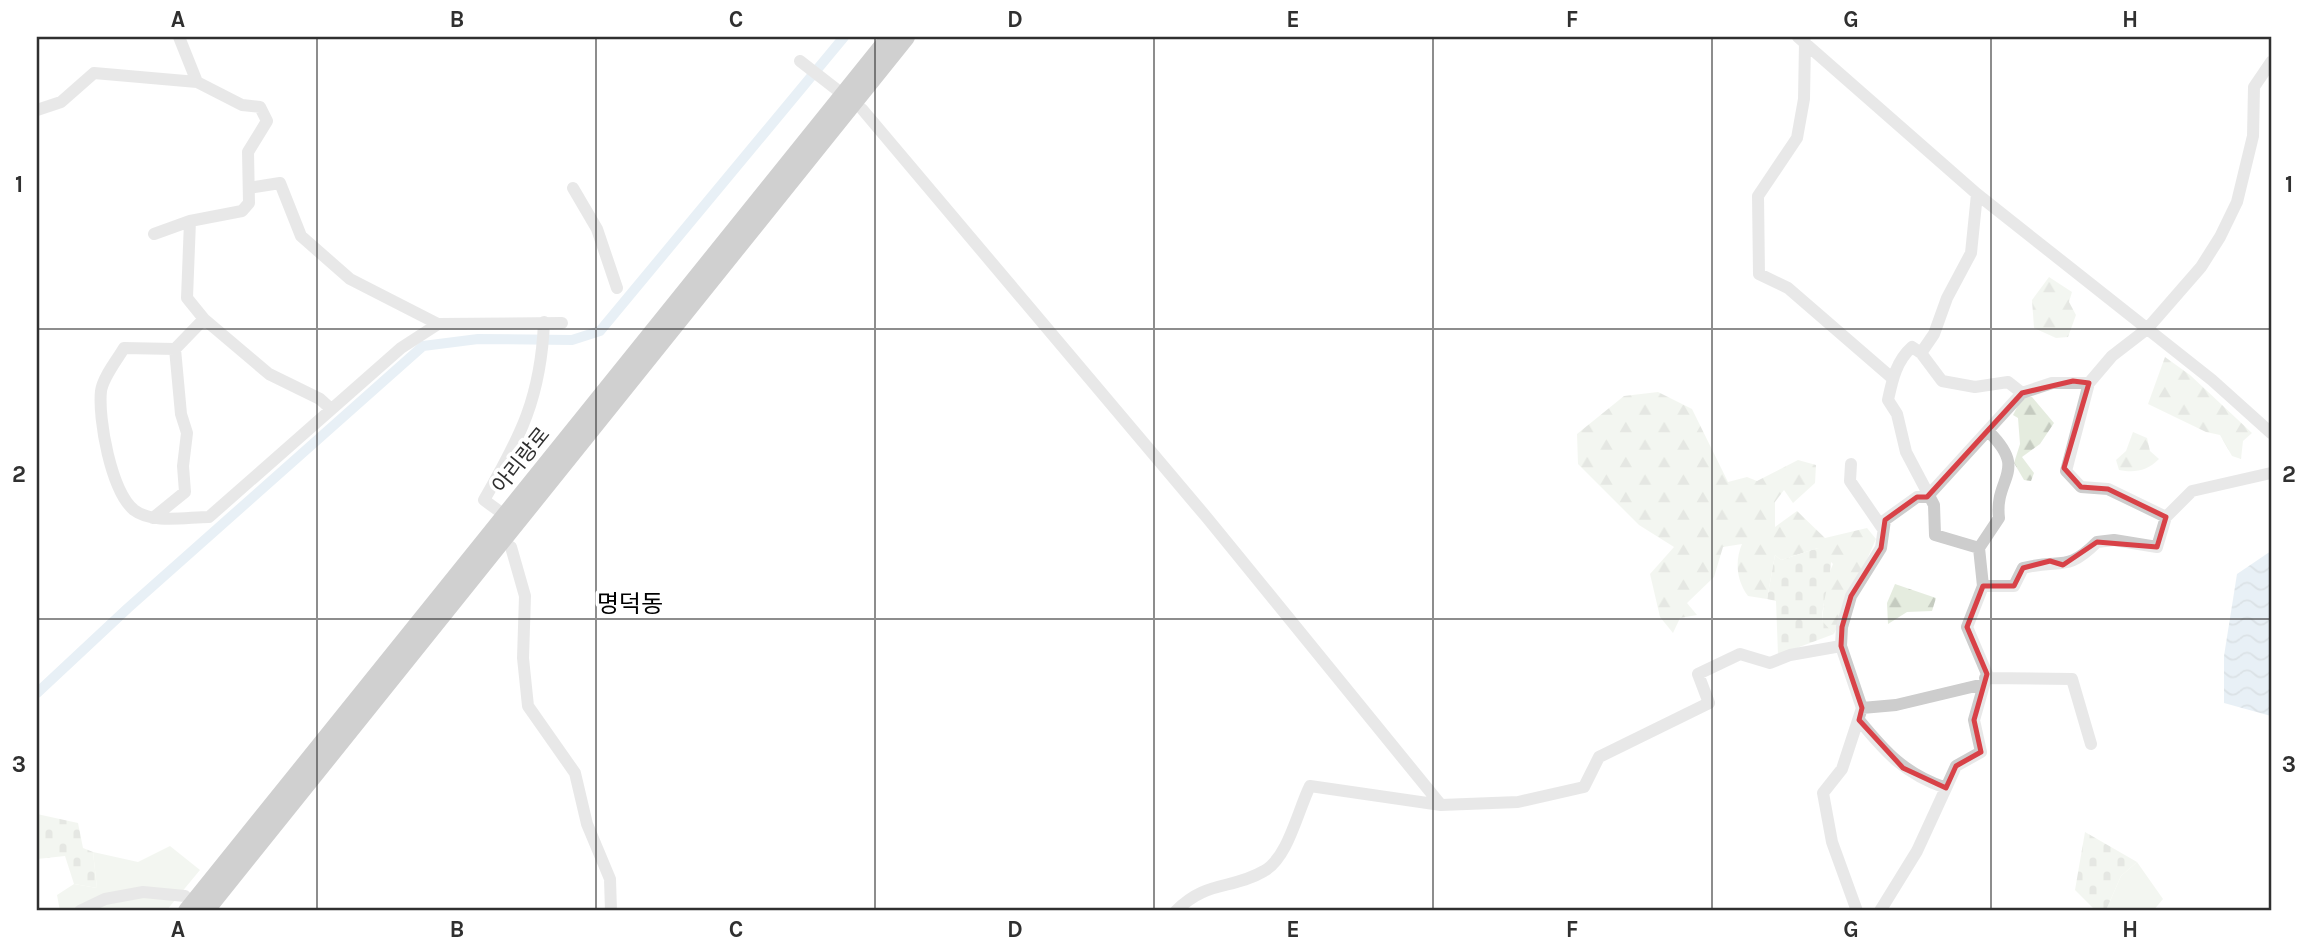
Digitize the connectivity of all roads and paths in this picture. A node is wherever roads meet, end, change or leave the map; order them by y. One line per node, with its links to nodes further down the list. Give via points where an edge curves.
1 (179, 37): 7 (street)
2 (890, 37): 46 (highway, 아리랑로)
3 (906, 37): 48 (highway, 아리랑로)
4 (1801, 40): 13 (street); 24 (street, via 1804,99 1797,138 1758,196 1759,274 1788,288)
5 (802, 62): 8 (street)
6 (2271, 62): 21 (street, via 2253,87 2253,136 2237,202 2201,267)
7 (197, 82): 10 (street, via 94,73 61,102); 11 (street, via 242,105 260,107 267,121 248,152)
8 (836, 89)
9 (862, 109): 45 (street, via 1208,519)
10 (37, 110)
11 (249, 188): 14 (street, via 249,203 242,211); 19 (street, via 280,183 301,236 350,279)
12 (573, 188): 16 (street, via 597,229)
13 (1977, 194): 21 (street); 23 (street, via 1971,253)
14 (190, 221): 15 (street); 17 (street, via 187,298)
15 (154, 234)
16 (617, 288)
17 (204, 320): 22 (street); 27 (street, via 269,374)
18 (562, 323): 20 (street)
19 (438, 324): 20 (street); 27 (street, via 401,348)
20 (544, 325): 33 (street, via 536,393 514,447 484,500)
21 (2147, 329): 25 (street, via 2112,356); 29 (street)
22 (175, 348): 34 (street, via 187,433 185,492); 34 (street, via 124,348 102,388 101,417 110,467 133,509)
23 (1921, 353): 24 (street, via 1912,347 1904,354); 26 (street, via 1942,382 1975,387 2008,382)
24 (1892, 379): 32 (street, via 1888,400)
25 (2089, 383): 26 (street, via 2052,383); 35 (street, via 2066,471 2081,487 2108,489)
26 (2022, 393): 28 (street)
27 (331, 409): 34 (street, via 209,517)
28 (1989, 432): 32 (street); 38 (street, via 2007,450 2009,466 1999,518)
29 (2271, 433)
30 (1851, 464): 36 (street, via 1850,481)
31 (2271, 473): 35 (street, via 2192,491)
32 (1927, 497): 36 (street, via 1917,497 1885,520); 38 (street, via 1934,505 1935,535)
33 (499, 511)
34 (153, 517)
35 (2166, 517): 39 (street, via 2157,547 2097,542 2080,559 2063,565 2050,561 2023,568 2014,586)
36 (1884, 529): 40 (street, via 1881,548 1851,596)
37 (512, 547): 49 (street, via 525,596 523,659 528,706 575,773 587,824 610,879)
38 (1979, 548): 39 (street)
39 (1983, 586): 41 (street, via 1967,627 1981,655)
40 (1841, 646): 42 (street); 45 (street, via 1770,663 1740,654 1698,674 1709,703 1599,757 1584,787 1518,802)
41 (1984, 681): 42 (street); 43 (street, via 2072,679); 44 (street, via 1974,720 1980,752 1956,766)
42 (1861, 714): 44 (street, via 1903,768); 51 (street, via 1842,769 1823,793 1832,842)
43 (2091, 744)
44 (1946, 788): 52 (street, via 1917,851)
45 (1441, 805): 50 (street, via 1310,786 1288,843 1266,871 1192,895)
46 (186, 903): 47 (street, via 144,892 105,899)
47 (80, 911)
48 (205, 911)
49 (611, 911)
50 (1176, 911)
51 (1857, 911)
52 (1880, 911)

